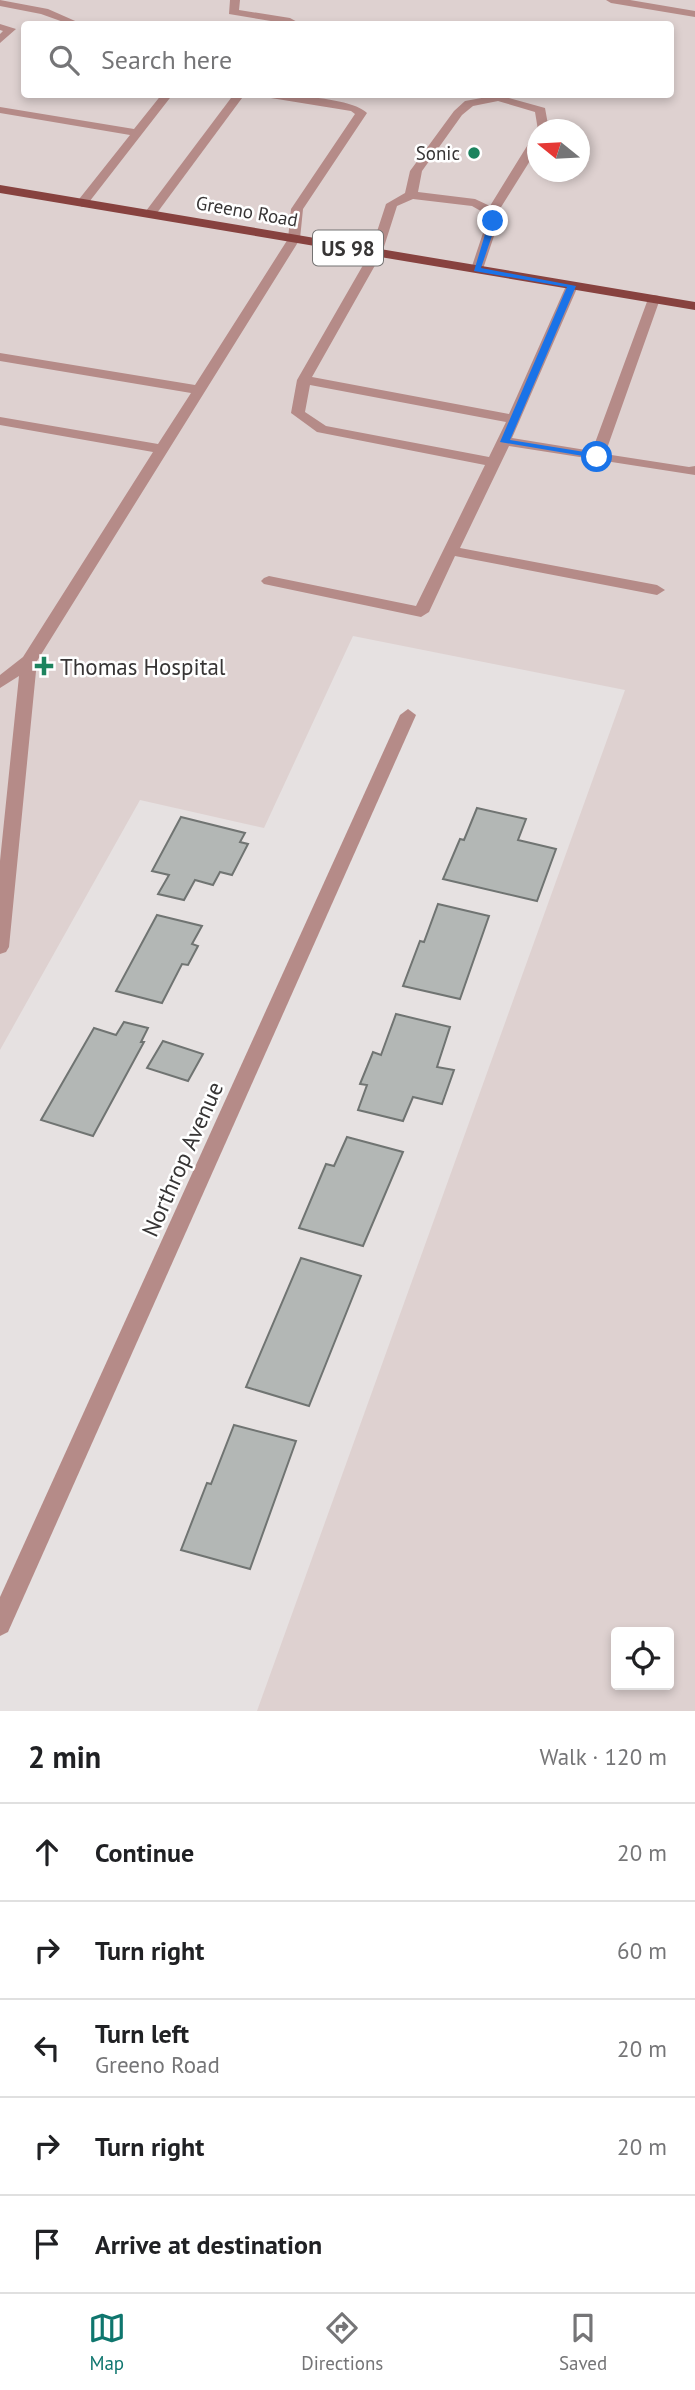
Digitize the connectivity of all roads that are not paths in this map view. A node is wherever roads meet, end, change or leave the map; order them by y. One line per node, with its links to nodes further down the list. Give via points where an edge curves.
1 (611, 0): 4 (street)
2 (0, 3): 5 (street)
3 (234, 6): 6 (street); 7 (street)
4 (695, 13)
5 (69, 21)
6 (225, 21)
7 (290, 21)
8 (0, 27): 9 (street, via 10,29)
9 (0, 40)
10 (166, 98): 15 (street)
11 (237, 98): 21 (street)
12 (281, 98): 22 (street, via 354,108 361,113 297,209)
13 (0, 110): 15 (street)
14 (542, 119): 18 (street, via 541,110 498,98 469,103 416,171)
15 (138, 133): 19 (street)
16 (527, 154): 20 (street)
17 (0, 189): 19 (main road, Greeno Road / US 98)
18 (411, 195): 20 (street, via 475,203); 23 (street, via 400,198 387,213)
19 (82, 203): 21 (main road, Greeno Road / US 98)
20 (492, 212): 24 (street)
21 (150, 214): 22 (main road, Greeno Road / US 98)
22 (294, 239): 23 (main road, Greeno Road / US 98); 30 (street)
23 (376, 253): 24 (main road, Greeno Road / US 98); 29 (street)
24 (477, 270): 25 (main road, Greeno Road / US 98)
25 (572, 286): 26 (main road, Greeno Road / US 98); 31 (street)
26 (654, 299): 27 (main road, Greeno Road / US 98); 35 (street)
27 (695, 306)
28 (0, 357): 30 (street)
29 (304, 380): 31 (street); 36 (street, via 298,412 323,429)
30 (199, 390): 34 (street)
31 (514, 419): 33 (street)
32 (0, 421): 34 (street)
33 (504, 442): 35 (street); 36 (street)
34 (162, 449): 41 (street)
35 (597, 457): 37 (street)
36 (494, 462): 38 (street)
37 (695, 470)
38 (451, 551): 39 (street, via 421,612); 40 (street)
39 (269, 581)
40 (657, 590)
41 (29, 661): 42 (street); 44 (street)
42 (0, 683)
43 (408, 715): 45 (street, Northrop Avenue)
44 (0, 947)
45 (0, 1623)

